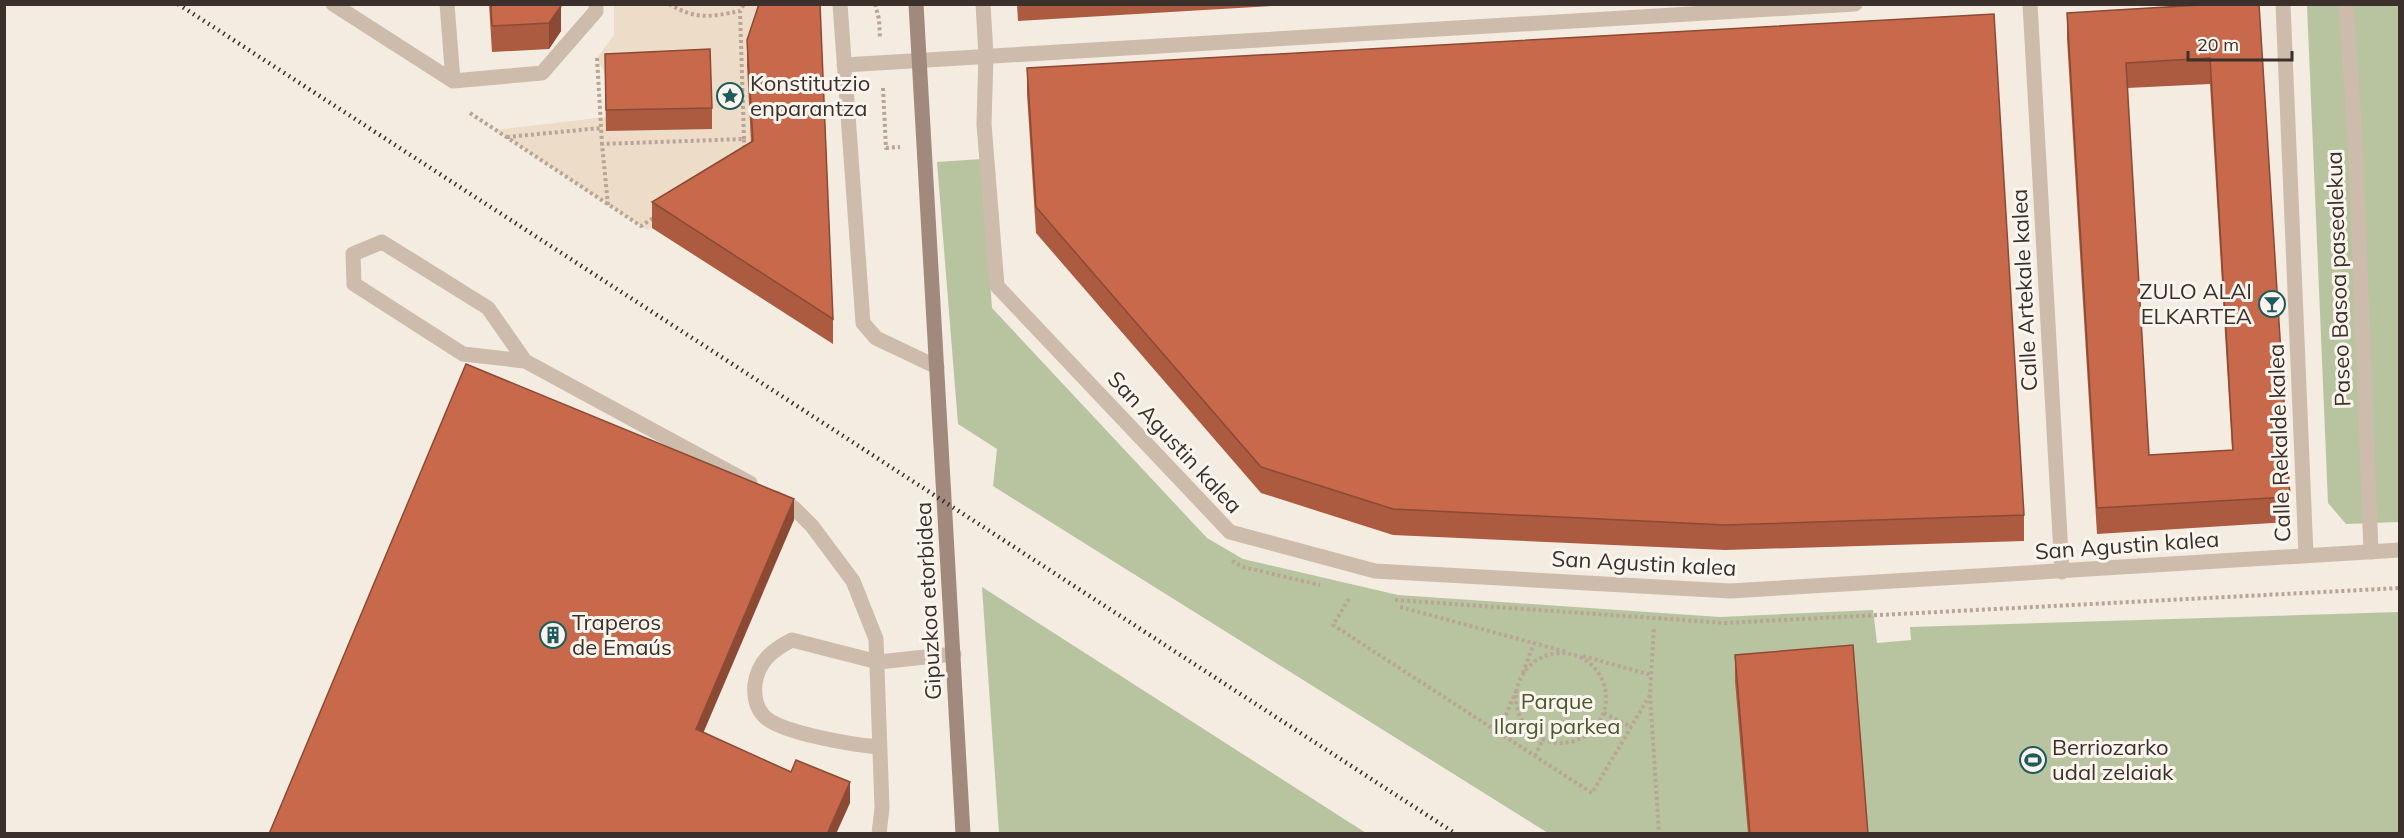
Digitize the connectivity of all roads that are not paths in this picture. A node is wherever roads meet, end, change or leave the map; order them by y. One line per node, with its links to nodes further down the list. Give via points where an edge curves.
1 (333, 4): 14 (street)
2 (447, 4): 14 (street)
3 (596, 4): 14 (street, via 596,11 542,73)
4 (840, 4): 13 (street)
5 (916, 4): 12 (main road, Gipuzkoa etorbidea)
6 (983, 4): 11 (street)
7 (1855, 4): 11 (street)
8 (2030, 4): 20 (street, Calle Artekale kalea)
9 (2283, 4): 19 (street, Calle Rekalde kalea)
10 (2346, 4): 18 (street, Paseo Basoa pasealekua)
11 (986, 55): 12 (street); 20 (street, San Agustin kalea, via 984,124 997,286 1230,532 1375,571 1730,591)
12 (918, 60): 13 (street); 16 (main road, Gipuzkoa etorbidea)
13 (844, 65): 16 (street, via 864,323 876,338)
14 (453, 81)
15 (525, 362): 15 (street, via 488,308 382,242 353,254 354,284 464,354); 22 (street, via 794,508 853,581 876,639)
16 (937, 367): 21 (main road, Gipuzkoa etorbidea)
17 (2400, 550): 18 (street, San Agustin kalea)
18 (2371, 552): 19 (street, San Agustin kalea)
19 (2307, 555): 20 (street, San Agustin kalea)
20 (2062, 572)
21 (954, 654): 22 (street); 25 (main road, Gipuzkoa etorbidea)
22 (878, 662): 23 (street); 23 (street, via 792,640 777,648 758,669 754,696 763,716 792,729 849,744)
23 (879, 747): 24 (street)
24 (879, 834)
25 (963, 834)

